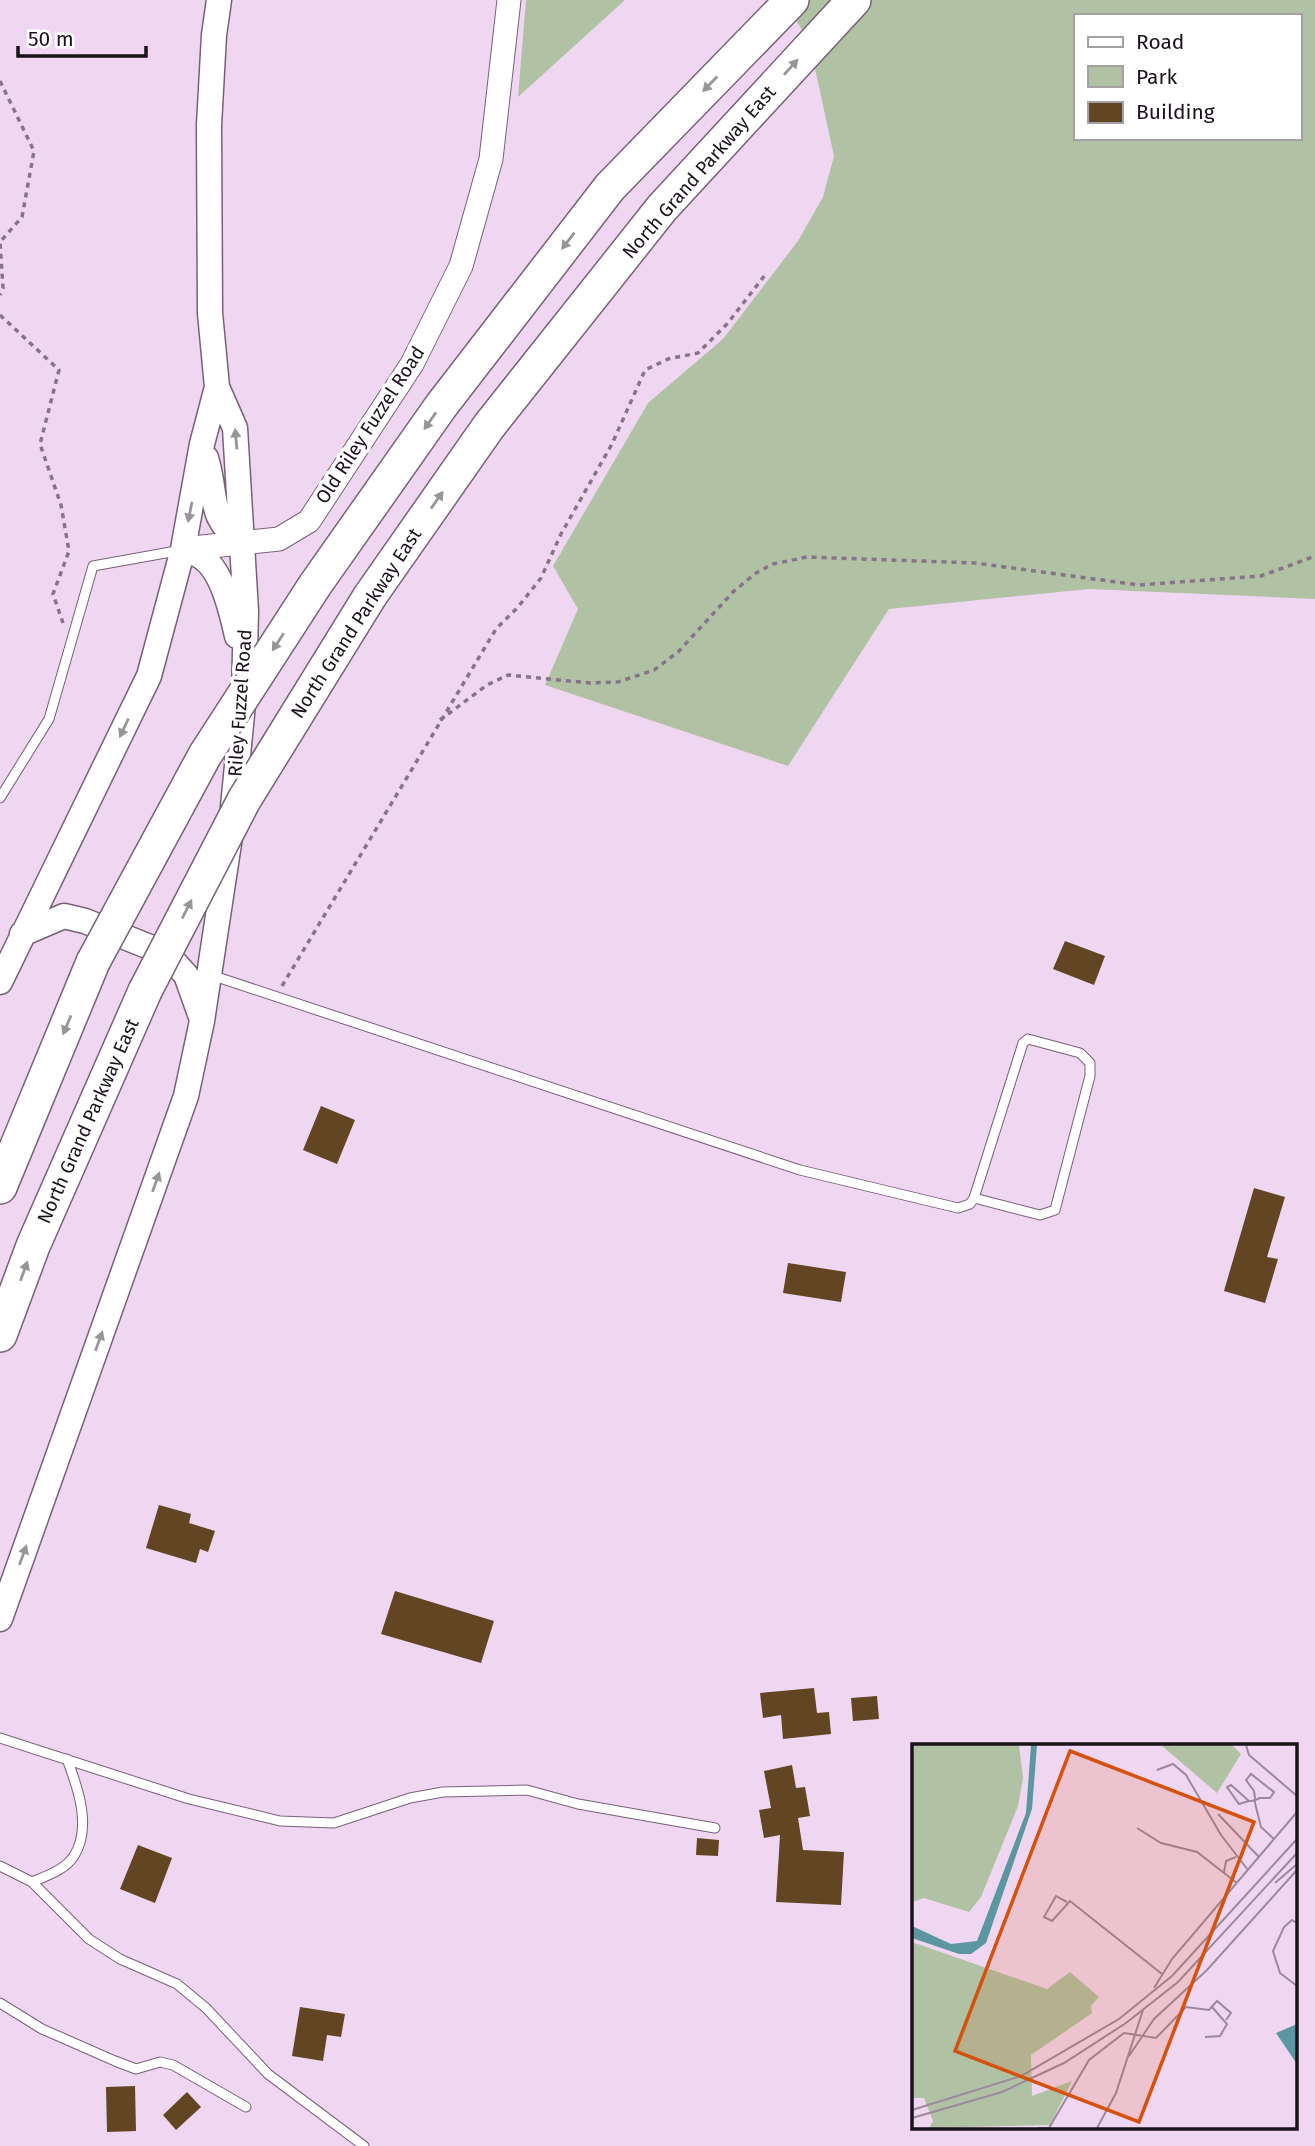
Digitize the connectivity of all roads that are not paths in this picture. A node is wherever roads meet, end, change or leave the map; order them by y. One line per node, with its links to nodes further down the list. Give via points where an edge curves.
1 (219, 0): 5 (main road, Riley Fuzzel Road, via 209,125 210,313)
2 (509, 0): 7 (street, Old Riley Fuzzel Road, via 491,159 461,266 412,365 309,521 279,539)
3 (792, 0): 15 (highway, one-way to 15, bridge, via 610,187 440,406 315,585 205,755 93,962)
4 (854, 0): 17 (highway, North Grand Parkway East, one-way to 4, bridge, via 33,1246 145,991 244,800 370,596 489,426 662,208)
5 (217, 387): 6 (main road, Riley Fuzzel Road); 7 (main road, Riley Fuzzel Road, one-way to 5, via 236,428)
6 (202, 444): 7 (main road, via 214,506 229,533); 8 (main road, Riley Fuzzel Road, one-way to 8)
7 (243, 544): 8 (street, Old Riley Fuzzel Road); 9 (main road, Riley Fuzzel Road)
8 (183, 550): 9 (main road, via 205,559 217,575 234,624); 10 (lane, via 93,566 49,719); 11 (main road, Riley Fuzzel Road, one-way to 11, via 149,676)
9 (244, 678): 12 (main road, Riley Fuzzel Road, via 230,837)
10 (0, 798)
11 (22, 934): 13 (main road); 14 (main road, via 64,916 85,920 167,954 186,975)
12 (209, 975): 14 (main road, Riley Fuzzel Road); 16 (lane, via 800,1170 958,1208)
13 (0, 982)
14 (202, 1021): 18 (main road, one-way to 14, via 186,1096)
15 (0, 1186)
16 (974, 1198): 16 (lane, via 1023,1043 1028,1039 1080,1053 1090,1063 1090,1076 1055,1210 1040,1215)
17 (0, 1335)
18 (0, 1619)
19 (0, 1738): 20 (lane)
20 (67, 1759): 21 (lane, via 189,1799 280,1821 334,1823 443,1792 527,1790 578,1804); 23 (lane, via 79,1790 80,1836 74,1856 56,1872)
21 (715, 1828)
22 (0, 1866): 23 (lane)
23 (32, 1882): 26 (lane, via 89,1938 120,1959 177,1984 268,2074)
24 (0, 2003): 25 (lane, via 42,2029 115,2062 136,2069 160,2062 173,2065)
25 (246, 2107)
26 (364, 2146)

